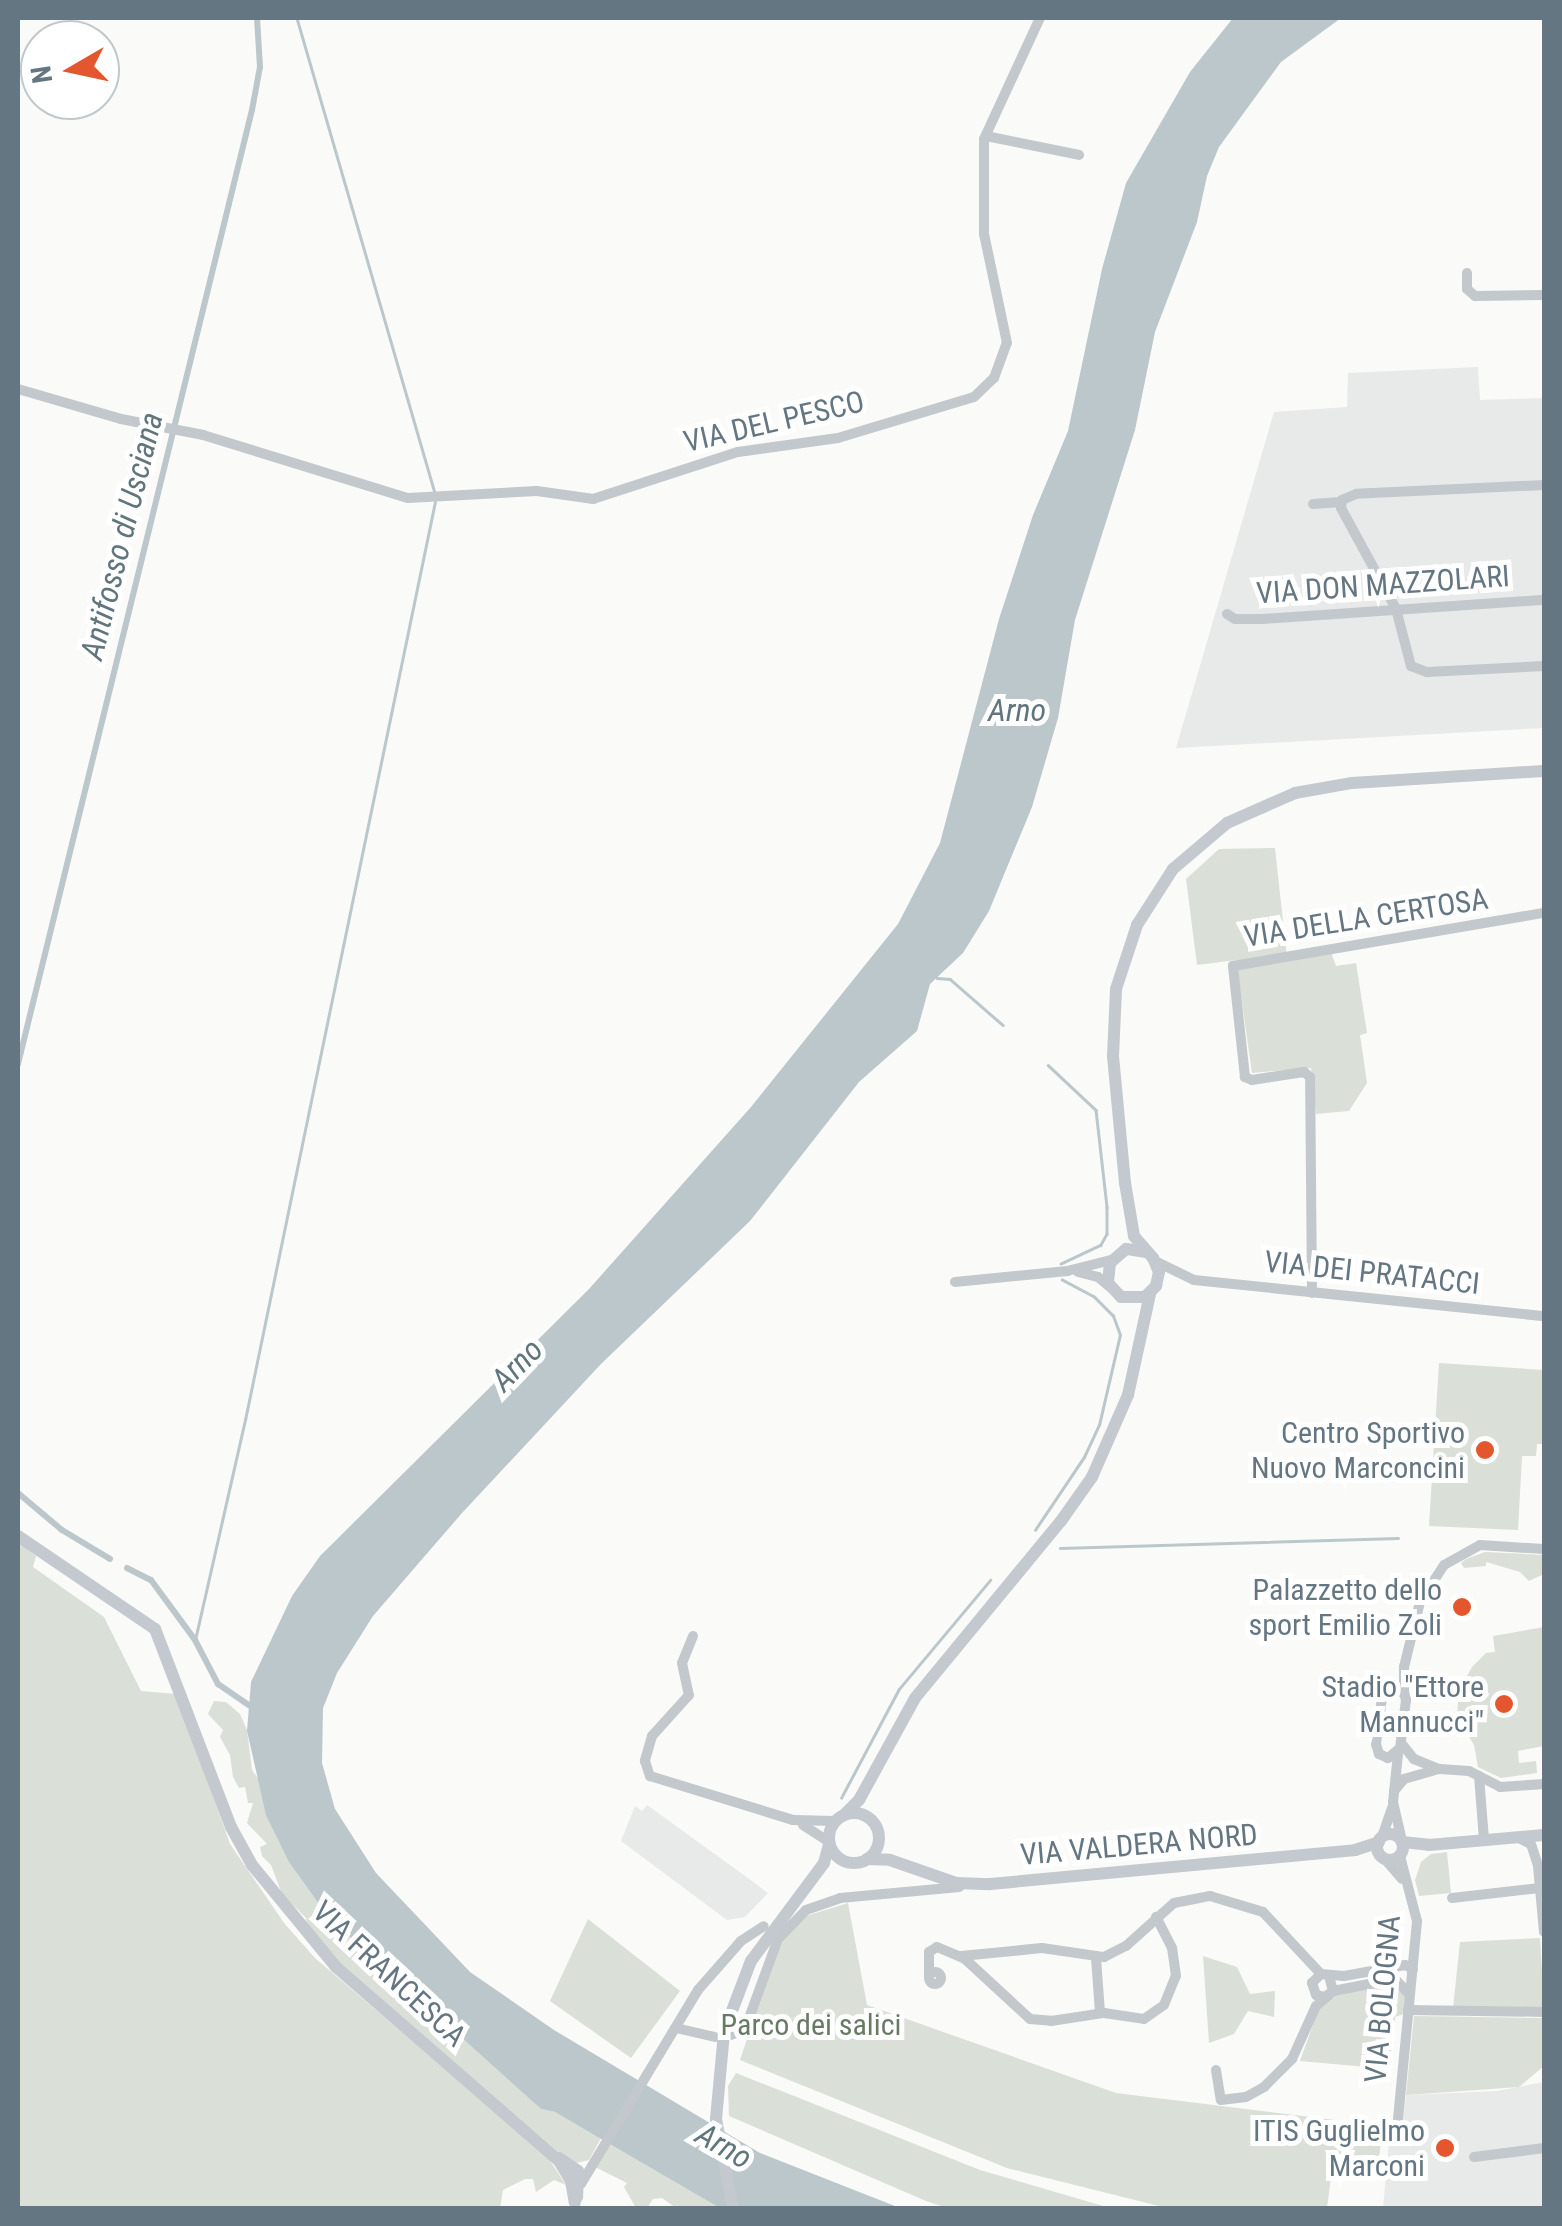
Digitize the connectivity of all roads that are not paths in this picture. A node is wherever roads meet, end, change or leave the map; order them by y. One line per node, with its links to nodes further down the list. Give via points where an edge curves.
1 (1040, 18): 2 (street, VIA DEL PESCO)
2 (986, 136): 3 (street); 6 (street, VIA DEL PESCO, via 984,234 1006,342 994,378 982,392 838,438 738,452 593,498 537,491 418,498)
3 (1079, 155)
4 (1467, 273): 5 (street, via 1468,291 1477,297)
5 (1544, 294)
6 (18, 388)
7 (1544, 485): 8 (street, via 1350,495)
8 (1341, 502): 9 (street); 11 (street)
9 (1313, 504)
10 (1544, 600): 11 (street, VIA DON MAZZOLARI)
11 (1396, 610): 12 (street, VIA DON MAZZOLARI, via 1243,620); 13 (street, via 1408,663 1427,672)
12 (1227, 614)
13 (1544, 666)
14 (1544, 771): 16 (main road, via 1295,793 1233,819 1178,863 1136,925 1116,989 1112,1056)
15 (1544, 913): 24 (street, VIA DELLA CERTOSA, via 1232,966 1245,1076 1309,1075)
16 (1124, 1184): 17 (main road, via 1134,1236); 18 (main road, via 1124,1232)
17 (1150, 1255): 18 (main road, via 1130,1248); 20 (street, VIA DEI PRATACCI); 23 (main road, via 1158,1278)
18 (1113, 1258): 19 (street); 22 (main road)
19 (1067, 1271): 21 (street); 22 (street, via 1093,1275)
20 (1194, 1280): 23 (street, VIA DEI PRATACCI); 24 (street, VIA DEI PRATACCI)
21 (955, 1282)
22 (1110, 1287): 25 (main road)
23 (1151, 1292): 25 (main road); 27 (main road)
24 (1312, 1293): 26 (street, VIA DEI PRATACCI)
25 (1124, 1299): 27 (main road, via 1133,1316)
26 (1544, 1316)
27 (1136, 1352): 36 (main road, via 1122,1415 1092,1476 926,1684)
28 (18, 1536): 85 (main road, VIA FRANCESCA, via 155,1629 231,1828 252,1865 336,1967)
29 (1544, 1550): 31 (street, via 1484,1544 1449,1561 1422,1596)
30 (693, 1636): 42 (street, via 682,1662 689,1695 652,1736 647,1772 669,1785)
31 (1404, 1666): 32 (street); 33 (street)
32 (1388, 1690): 33 (street); 35 (street, via 1376,1744)
33 (1404, 1693): 34 (street)
34 (1399, 1748): 35 (street); 37 (street); 40 (street)
35 (1381, 1756): 40 (street)
36 (880, 1761): 41 (main road, via 859,1800); 43 (main road, via 870,1800)
37 (1440, 1769): 38 (street); 40 (street, via 1404,1779)
38 (1479, 1776): 39 (street, via 1500,1787); 46 (street)
39 (1544, 1784)
40 (1393, 1793): 48 (street); 49 (street, VIA BOLOGNA)
41 (840, 1817): 42 (street); 43 (main road, via 860,1813); 47 (main road)
42 (793, 1820): 47 (street)
43 (878, 1831): 50 (main road); 53 (main road)
44 (1544, 1836): 45 (main road); 52 (street)
45 (1518, 1837): 46 (main road); 52 (street, via 1530,1843)
46 (1484, 1840): 49 (main road)
47 (829, 1843): 51 (main road); 57 (main road, via 824,1863)
48 (1381, 1848): 49 (main road, VIA VALDERA NORD); 49 (main road, VIA VALDERA NORD, via 1394,1835); 54 (main road, VIA VALDERA NORD); 55 (street, VIA BOLOGNA)
49 (1401, 1848): 55 (street, VIA BOLOGNA)
50 (868, 1859): 51 (main road); 53 (main road, VIA VALDERA NORD)
51 (852, 1863): 57 (main road)
52 (1538, 1866): 56 (street)
53 (928, 1874): 54 (main road, VIA VALDERA NORD)
54 (990, 1884): 80 (street, via 840,1898 806,1910 778,1939 745,2029)
55 (1408, 1886): 63 (street, VIA BOLOGNA, via 1417,1910)
56 (1540, 1888): 58 (street); 61 (street)
57 (802, 1891): 91 (main road, via 757,1949 728,2016 718,2060 715,2104)
58 (1452, 1898)
59 (1156, 1918): 62 (street, via 1186,1898 1226,1898 1264,1912); 66 (street, via 1123,1949); 77 (street, via 1177,1968 1168,1999 1144,2020)
60 (764, 1926): 78 (street, via 717,1966)
61 (1544, 1932)
62 (1294, 1944): 71 (street); 73 (street)
63 (1414, 1950): 67 (street); 69 (street, VIA BOLOGNA)
64 (961, 1956): 65 (street); 68 (street); 70 (street, via 930,1950)
65 (982, 1957): 66 (street, via 1044,1948); 68 (street)
66 (1096, 1958): 77 (street)
67 (1398, 1966): 69 (street); 71 (street)
68 (979, 1970): 77 (street, via 1031,2020)
69 (1412, 1970): 72 (street); 75 (street, VIA BOLOGNA)
70 (933, 1974)
71 (1325, 1975): 73 (street); 74 (street)
72 (1391, 1980): 74 (street); 75 (street, via 1403,1983)
73 (1312, 1988): 74 (street, via 1318,1996); 79 (street)
74 (1330, 1994): 79 (street, via 1318,2003)
75 (1409, 2005): 76 (street); 83 (street, VIA BOLOGNA)
76 (1544, 2012)
77 (1100, 2014)
78 (676, 2028): 81 (street); 87 (street)
79 (1306, 2031): 82 (street, via 1280,2075 1248,2096 1219,2098)
80 (731, 2035)
81 (715, 2037)
82 (1216, 2070)
83 (1398, 2119)
84 (1544, 2148): 86 (street)
85 (550, 2152): 88 (main road); 90 (main road, VIA FRANCESCA, via 571,2181)
86 (1474, 2157)
87 (594, 2159): 88 (street, via 582,2169); 89 (street)
88 (573, 2166): 89 (main road)
89 (581, 2184): 90 (main road)
90 (574, 2206)
91 (733, 2208)

